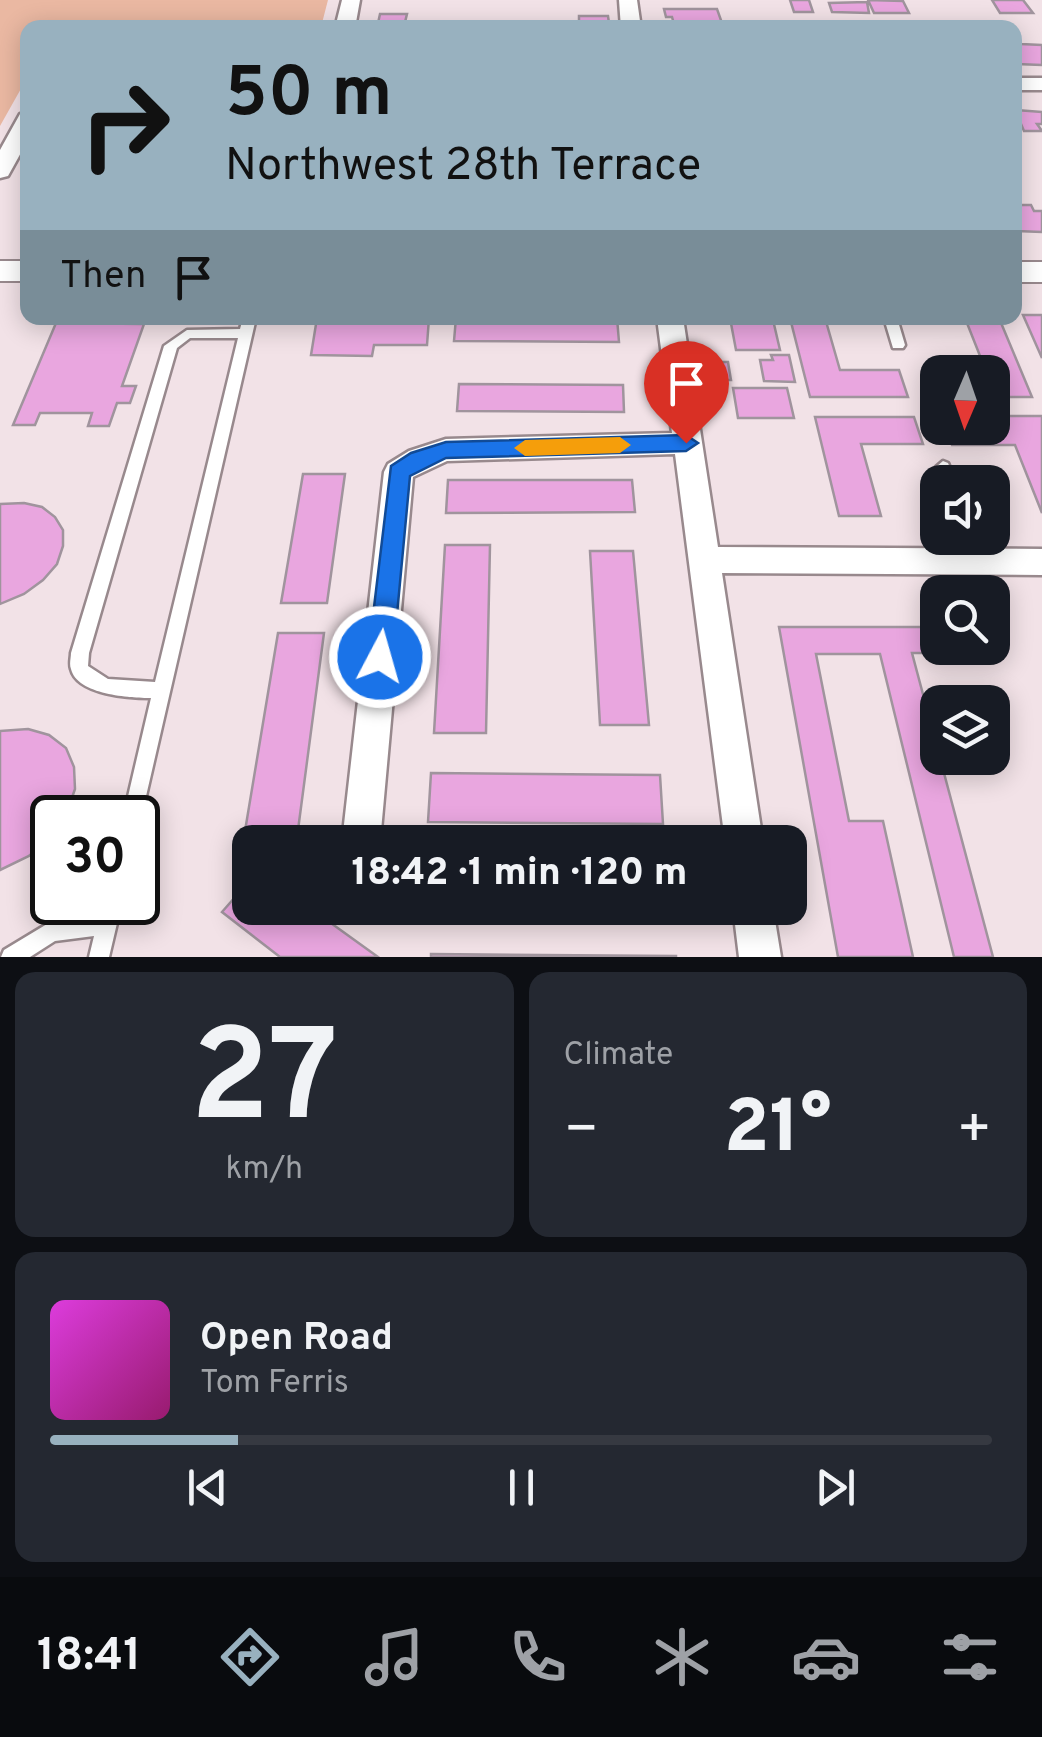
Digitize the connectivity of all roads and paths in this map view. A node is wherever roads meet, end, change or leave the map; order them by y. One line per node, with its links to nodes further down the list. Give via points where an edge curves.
1 (20, 134): 2 (street)
2 (0, 171)
3 (247, 325): 12 (lane); 12 (lane, via 187,334 172,346 80,653 79,669 94,684)
4 (671, 325): 7 (street)
5 (892, 325): 6 (lane)
6 (898, 345)
7 (686, 443): 10 (street); 14 (street, via 446,450 400,472)
8 (920, 551): 10 (street)
9 (1004, 555): 11 (street)
10 (703, 560): 15 (street)
11 (1042, 562)
12 (162, 690): 13 (lane)
13 (137, 795)
14 (363, 825)
15 (742, 825)
16 (71, 925): 19 (lane)
17 (106, 925): 20 (lane)
18 (755, 925): 21 (street)
19 (11, 957)
20 (99, 957)
21 (760, 957)

